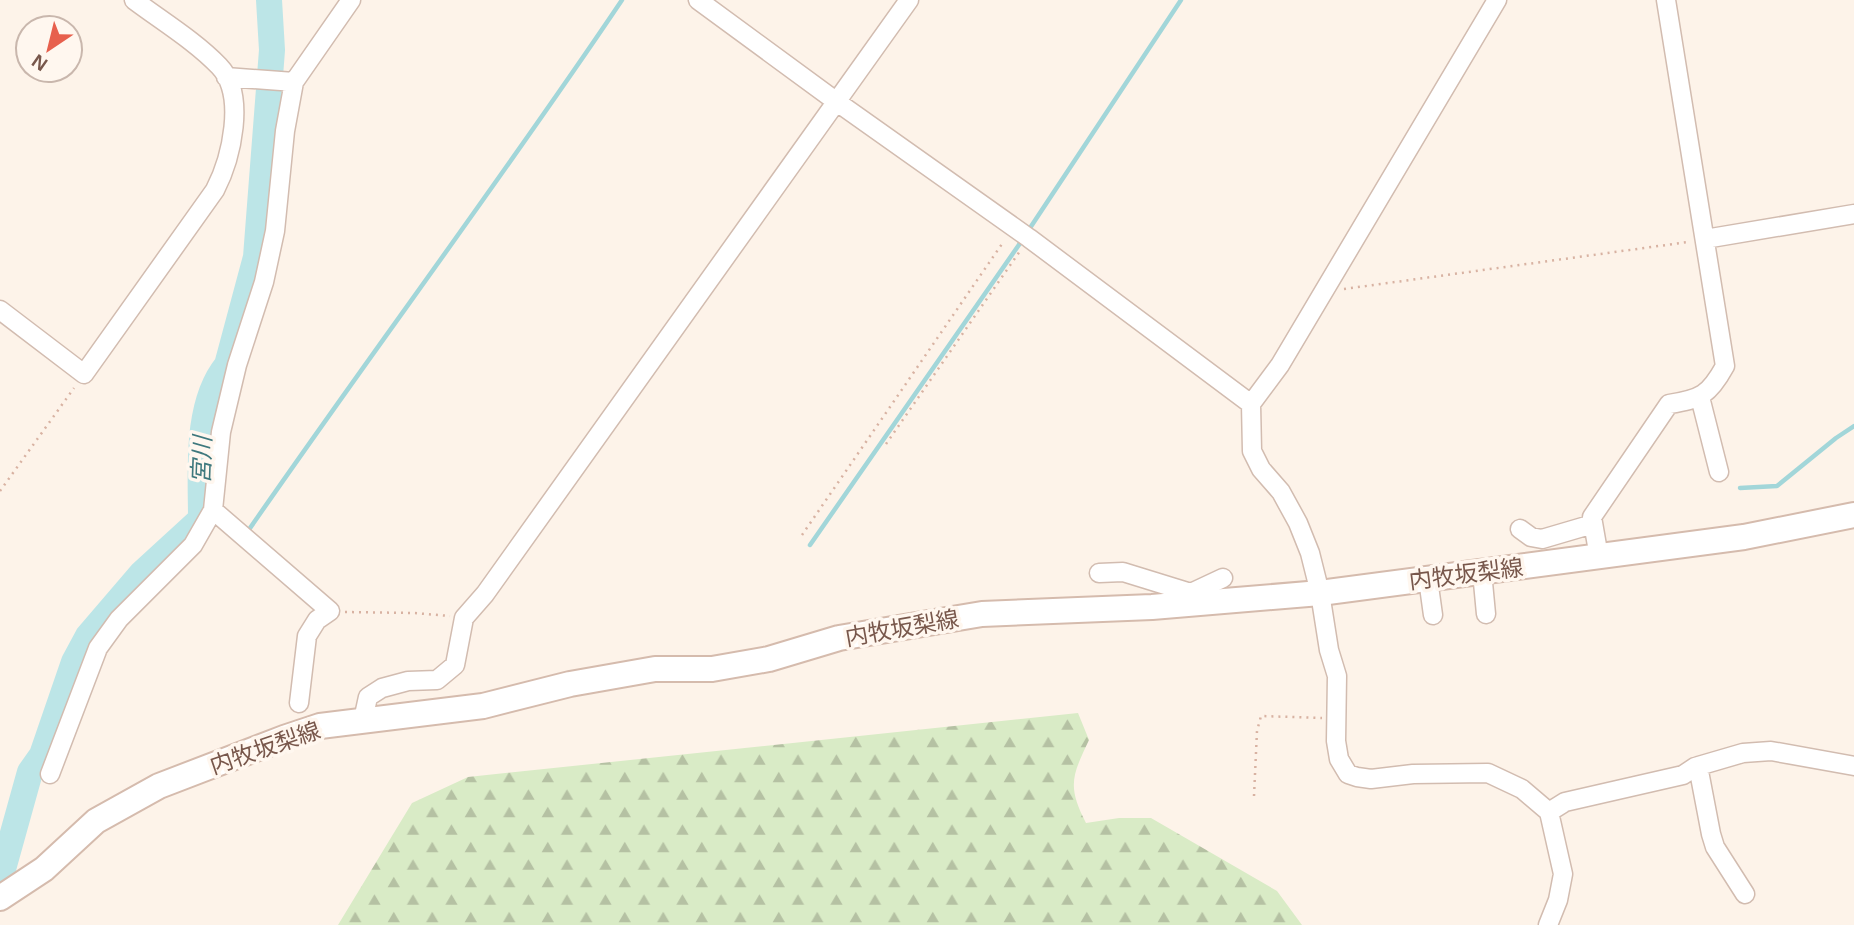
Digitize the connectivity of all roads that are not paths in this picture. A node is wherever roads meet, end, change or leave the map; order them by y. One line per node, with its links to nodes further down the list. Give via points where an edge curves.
1 (134, 0): 7 (street)
2 (351, 0): 8 (street)
3 (698, 0): 9 (street)
4 (909, 0): 9 (street)
5 (1497, 0): 14 (street, via 1280,365)
6 (1666, 0): 11 (street)
7 (228, 76): 8 (street); 12 (street, via 233,117 225,170 84,373)
8 (291, 82): 16 (street, via 275,231 221,432)
9 (837, 102): 14 (street); 30 (street, via 464,618 455,665 437,680 382,688 368,697)
10 (1854, 214): 11 (street)
11 (1705, 239): 13 (street, via 1725,366 1716,383)
12 (0, 310)
13 (1700, 397): 15 (street); 18 (street, via 1669,404 1592,517)
14 (1251, 404): 25 (street, via 1252,451 1298,523)
15 (1718, 472)
16 (213, 510): 29 (street, via 330,611 307,636); 33 (street, via 193,545 119,619 98,648)
17 (1854, 515): 20 (main road, 内牧坂梨線, via 1744,537)
18 (1593, 524): 19 (street, via 1542,538); 20 (street)
19 (1520, 529)
20 (1599, 557): 21 (main road, 内牧坂梨線)
21 (1482, 572): 24 (main road, 内牧坂梨線); 27 (street)
22 (1099, 573): 26 (street, via 1123,572)
23 (1223, 578): 26 (street)
24 (1427, 579): 25 (main road, 内牧坂梨線); 28 (street)
25 (1320, 593): 26 (main road, 内牧坂梨線); 34 (street, via 1338,676 1336,741 1348,774 1371,779 1488,773 1522,789)
26 (1191, 598): 30 (main road, 内牧坂梨線, via 982,614 839,638 769,659 712,669 655,669 483,706)
27 (1486, 614)
28 (1433, 615)
29 (299, 703)
30 (363, 720): 36 (main road, 内牧坂梨線, via 320,726 159,786 96,821 44,869)
31 (1698, 766): 32 (street, via 1743,753 1771,751); 34 (street, via 1683,775 1565,802); 35 (street, via 1713,841)
32 (1854, 766)
33 (50, 775)
34 (1549, 813): 37 (street, via 1563,874)
35 (1745, 894)
36 (0, 898)
37 (1548, 925)

